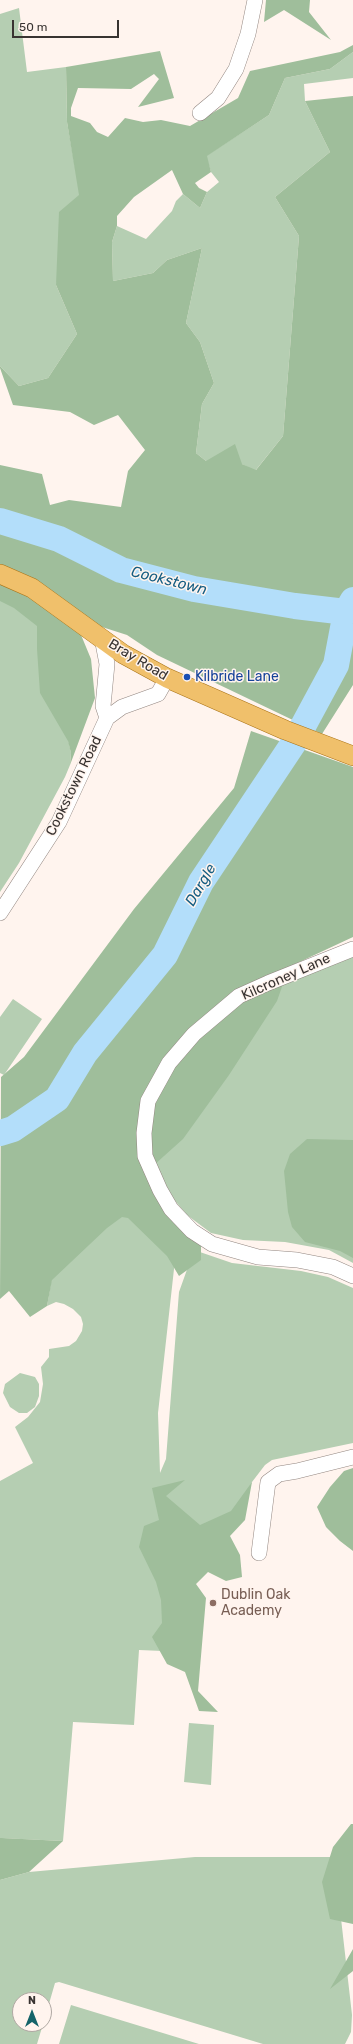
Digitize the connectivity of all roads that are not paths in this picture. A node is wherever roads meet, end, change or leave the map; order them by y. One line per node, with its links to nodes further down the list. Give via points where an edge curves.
1 (254, 0): 2 (street, via 248,34 236,69 218,98)
2 (200, 113)
3 (0, 574): 4 (main road, Bray Road, via 32,588)
4 (102, 638): 5 (main road, Bray Road, via 123,654); 6 (street, Cookstown Road, via 106,664 103,706)
5 (167, 678): 6 (street, Cookstown Road, via 158,694 122,707); 7 (main road, Bray Road, via 285,730)
6 (107, 718): 8 (street, Cookstown Road, via 59,822)
7 (353, 756)
8 (0, 913)
9 (353, 949): 10 (street, Kilcroney Lane, via 239,996 194,1034 169,1063 148,1101 144,1133 145,1156 160,1190 171,1209 192,1231 212,1244 258,1256 333,1266)
10 (353, 1276)
11 (353, 1457): 12 (street, via 279,1474 268,1482)
12 (259, 1553)

